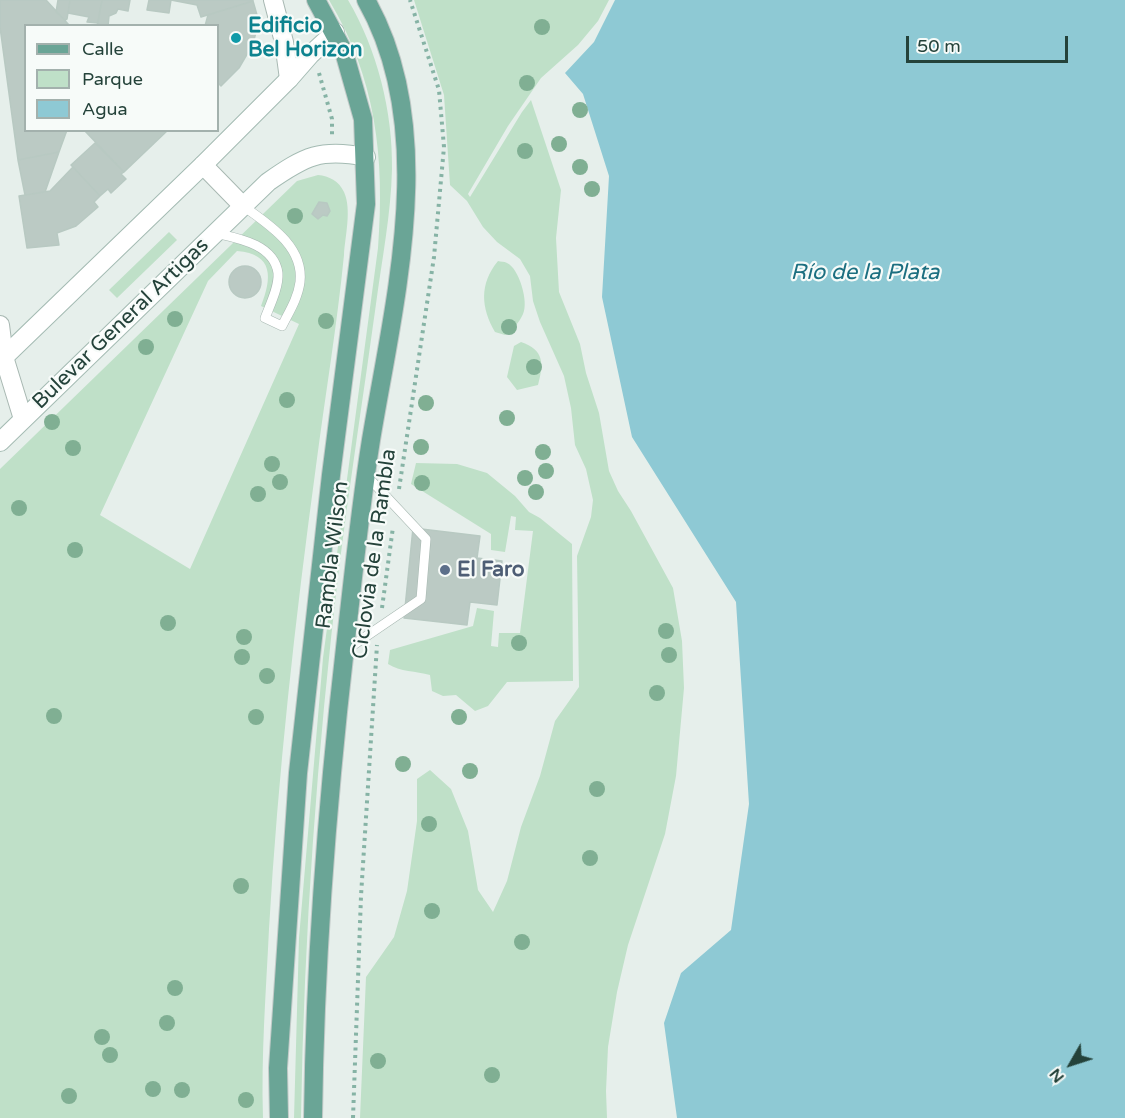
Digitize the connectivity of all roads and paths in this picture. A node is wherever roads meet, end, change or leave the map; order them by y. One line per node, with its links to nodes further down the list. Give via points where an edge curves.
1 (273, 0): 7 (main road)
2 (316, 0): 5 (main road, Rambla Wilson)
3 (410, 0): 18 (path, Ciclovia de la Rambla, via 439,90 444,147 434,257)
4 (367, 2): 17 (main road, Rambla Wilson, via 399,95 407,193 403,244)
5 (335, 32): 6 (main road); 9 (main road, Rambla Wilson, via 363,118)
6 (310, 55): 7 (main road); 8 (path, via 332,119)
7 (290, 79): 10 (main road)
8 (332, 152): 9 (main road, Bulevar General Artigas); 11 (main road, Bulevar General Artigas, via 311,156 283,171)
9 (366, 157): 21 (main road, Rambla Wilson, via 366,204 298,773)
10 (203, 165): 11 (main road); 14 (main road)
11 (243, 206): 12 (main road, Bulevar General Artigas); 12 (lane, via 282,236 299,264 300,281 282,326 265,318 278,274 274,262 251,243)
12 (215, 234): 15 (main road, Bulevar General Artigas)
13 (0, 325): 14 (main road)
14 (2, 359): 15 (main road)
15 (23, 419): 16 (main road, Bulevar General Artigas)
16 (0, 442)
17 (366, 475): 18 (lane); 20 (main road, Rambla Wilson)
18 (396, 507): 19 (path, Ciclovia de la Rambla); 19 (lane, via 426,539 421,599)
19 (379, 627): 20 (lane); 23 (path, Ciclovia de la Rambla, via 361,896)
20 (344, 651): 22 (main road, Rambla Wilson, via 321,906)
21 (279, 1118)
22 (313, 1118)
23 (352, 1118)

